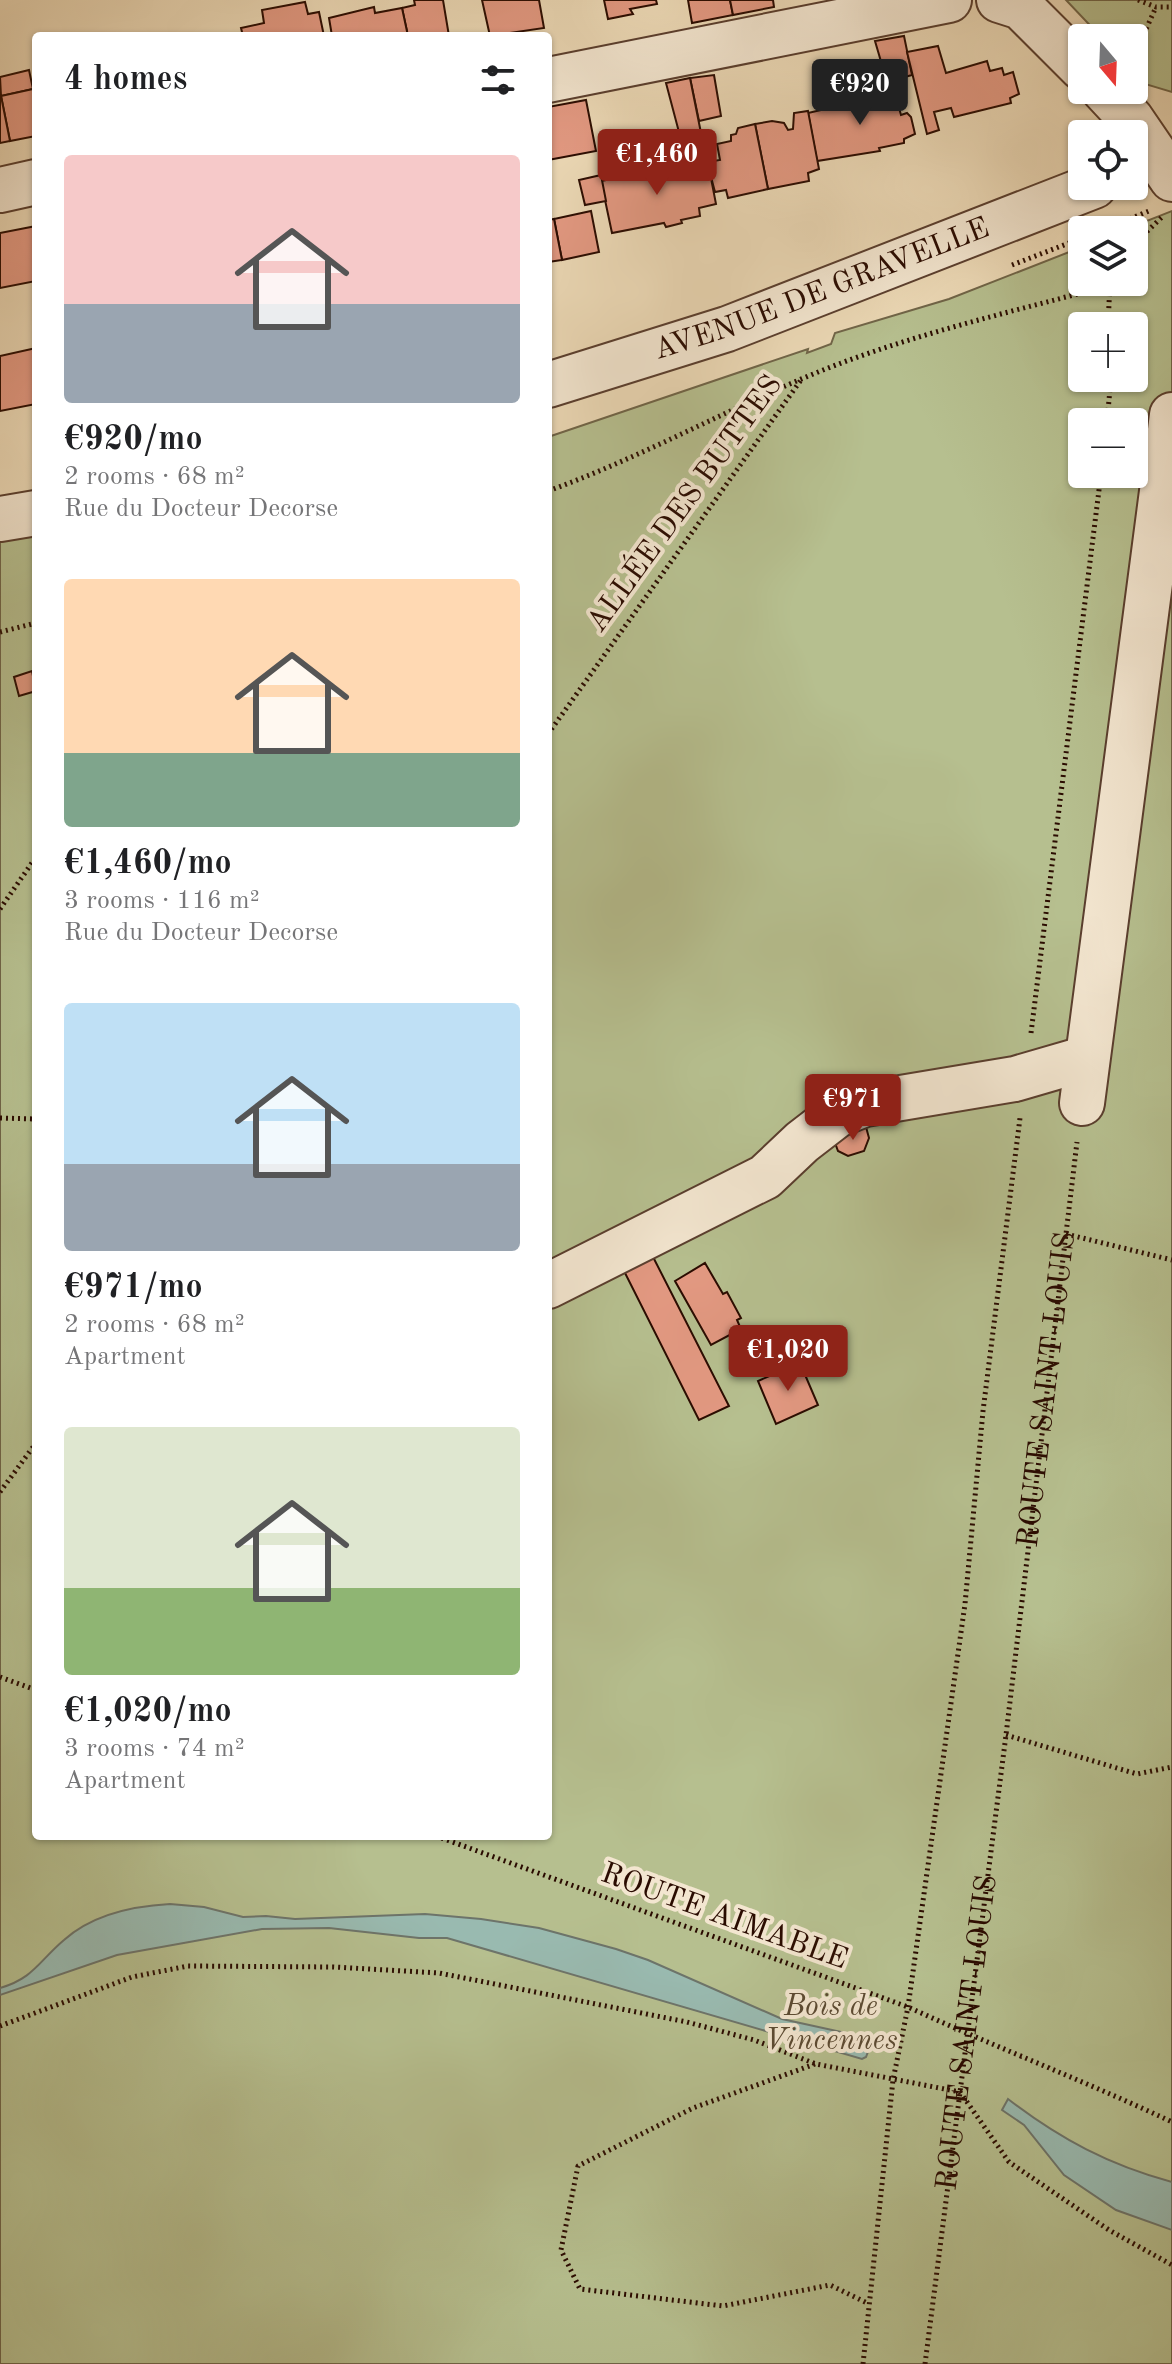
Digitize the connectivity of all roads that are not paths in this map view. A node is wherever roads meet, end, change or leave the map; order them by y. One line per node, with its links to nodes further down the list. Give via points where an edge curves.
1 (949, 0): 4 (street)
2 (999, 0): 3 (street, via 1021,7)
3 (1068, 54)
4 (552, 79)
5 (1117, 104): 6 (street)
6 (1160, 165)
7 (32, 183): 8 (street)
8 (0, 190)
9 (1068, 196): 10 (street, AVENUE DE GRAVELLE, via 727,329)
10 (552, 384)
11 (1172, 415): 14 (street)
12 (32, 514): 13 (street)
13 (0, 519)
14 (1087, 1058): 15 (street); 16 (street, via 1025,1076 865,1104 837,1115 765,1177)
15 (1082, 1103)
16 (552, 1284)

